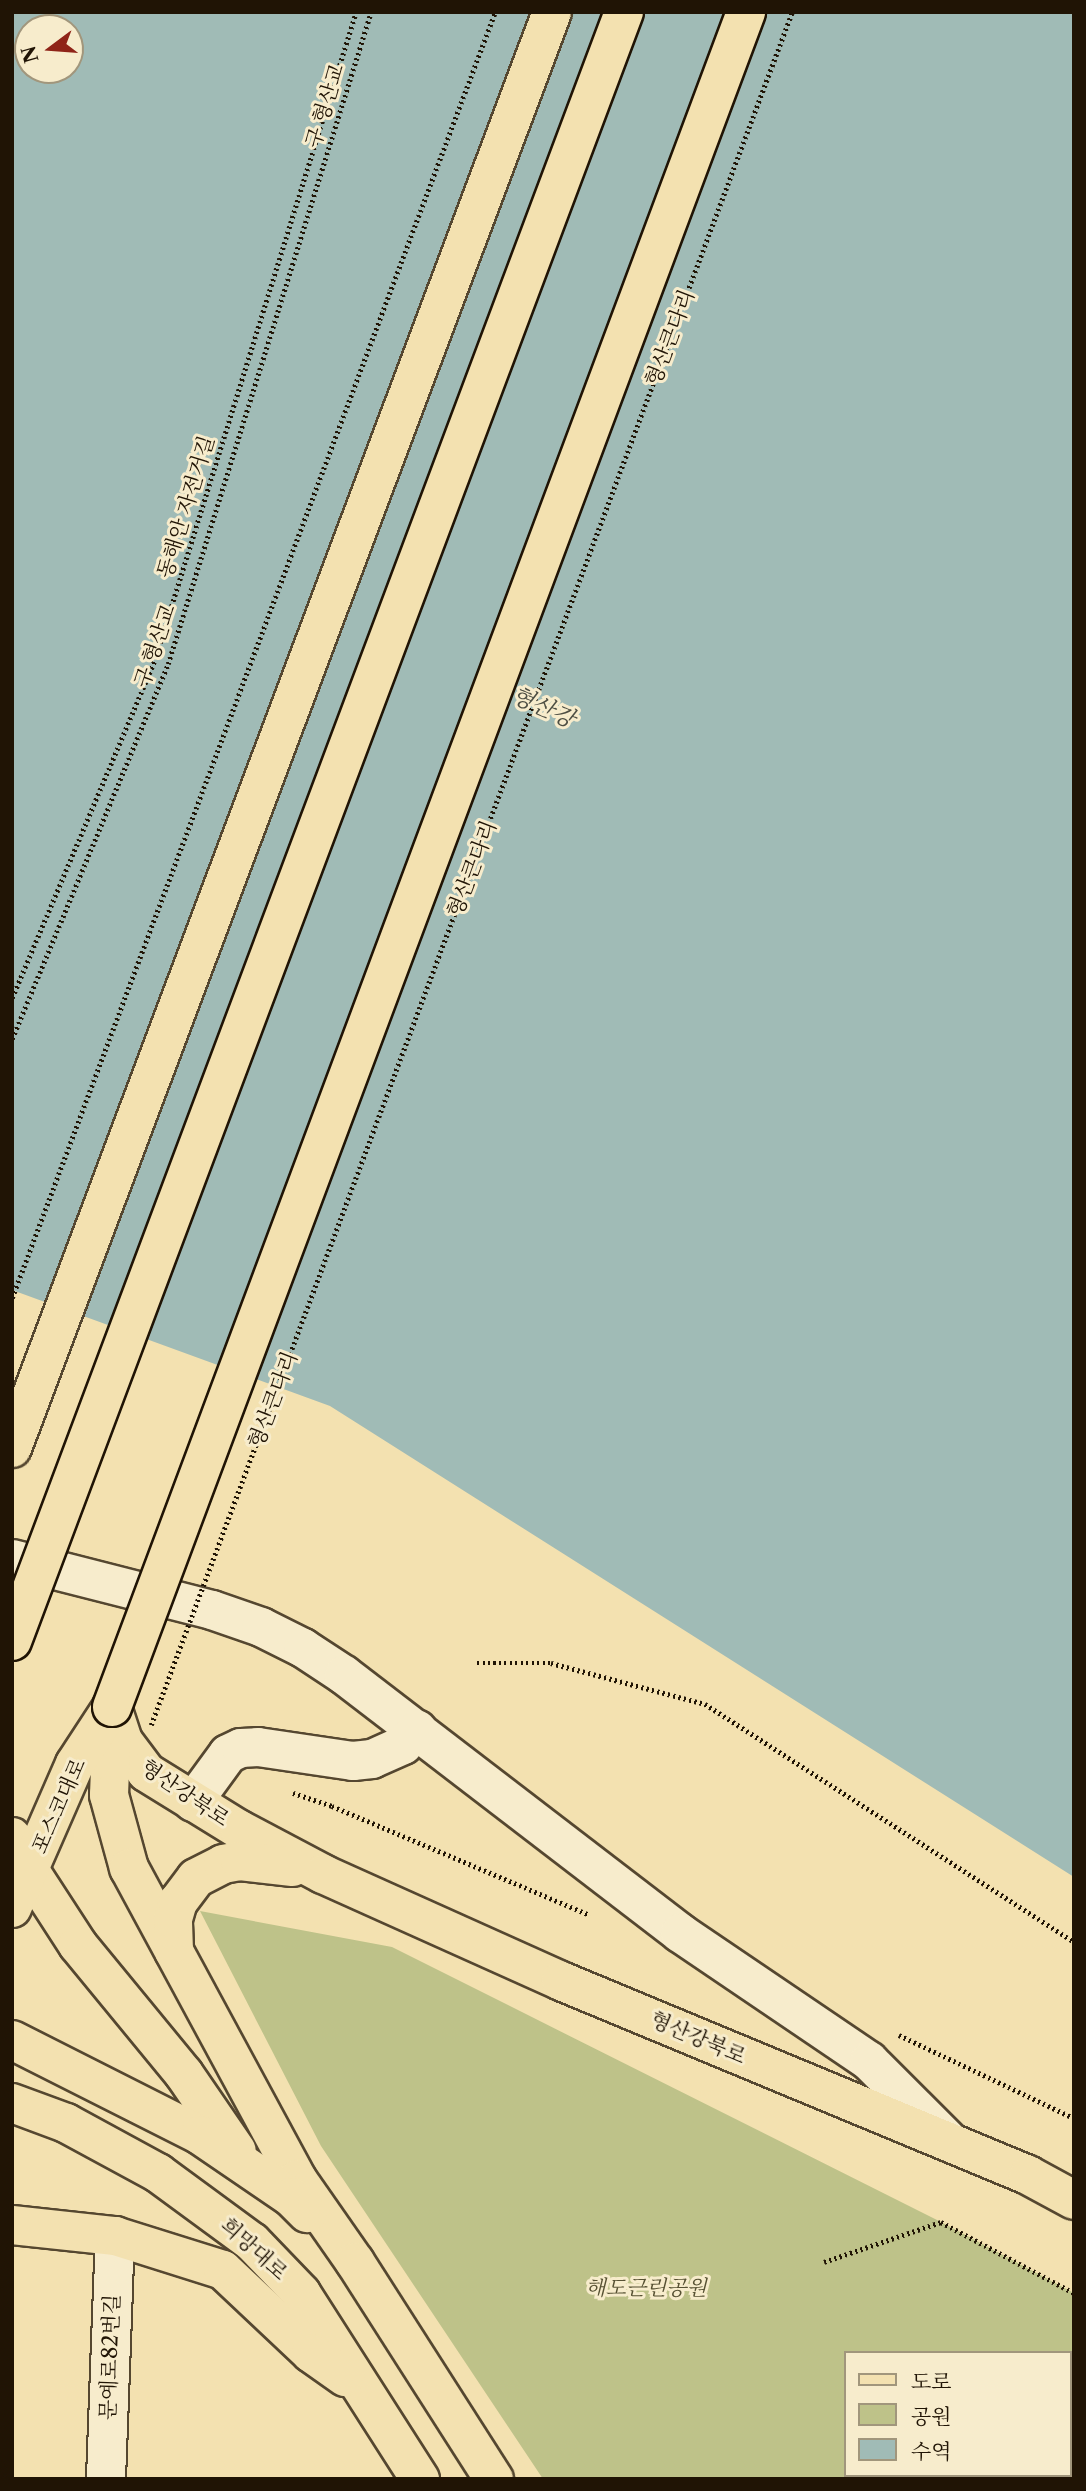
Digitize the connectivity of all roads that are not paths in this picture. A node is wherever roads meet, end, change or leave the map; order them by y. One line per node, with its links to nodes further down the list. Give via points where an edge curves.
1 (552, 12): 4 (main road)
2 (624, 12): 6 (main road, bridge)
3 (746, 12): 7 (main road, 형산큰다리, bridge)
4 (12, 1448)
5 (12, 1559): 8 (street, via 261,1627 324,1661)
6 (12, 1641)
7 (112, 1707): 9 (main road, 형산강북로, via 132,1757 146,1772); 12 (main road, 포스코대로, via 75,1765); 13 (main road, via 108,1795 129,1868)
8 (416, 1730): 9 (street, via 403,1745 372,1759 241,1748 228,1755); 16 (street, via 680,1933 869,2061)
9 (193, 1802): 11 (main road, 형산강북로)
10 (12, 1837): 12 (main road)
11 (323, 1874): 13 (main road, 형산강북로, via 259,1861 209,1870 184,1890 178,1902 173,1919); 16 (main road, 형산강북로, via 561,1981)
12 (19, 1894): 17 (main road, via 78,1945 184,2074)
13 (174, 1951): 21 (main road, via 297,2179)
14 (12, 2040): 17 (main road, via 200,2135)
15 (12, 2103): 22 (main road, 희망대로, via 66,2123 158,2173 251,2242 301,2293)
16 (950, 2143): 18 (main road, 형산강북로, via 1028,2175)
17 (251, 2170): 21 (main road, via 291,2197)
18 (1074, 2200)
19 (12, 2225): 20 (main road)
20 (115, 2236): 22 (main road, via 223,2270 311,2353); 23 (street, 문예로82번길)
21 (355, 2262): 25 (main road)
22 (362, 2388): 24 (main road, 희망대로)
23 (106, 2479)
24 (420, 2479)
25 (494, 2479)

